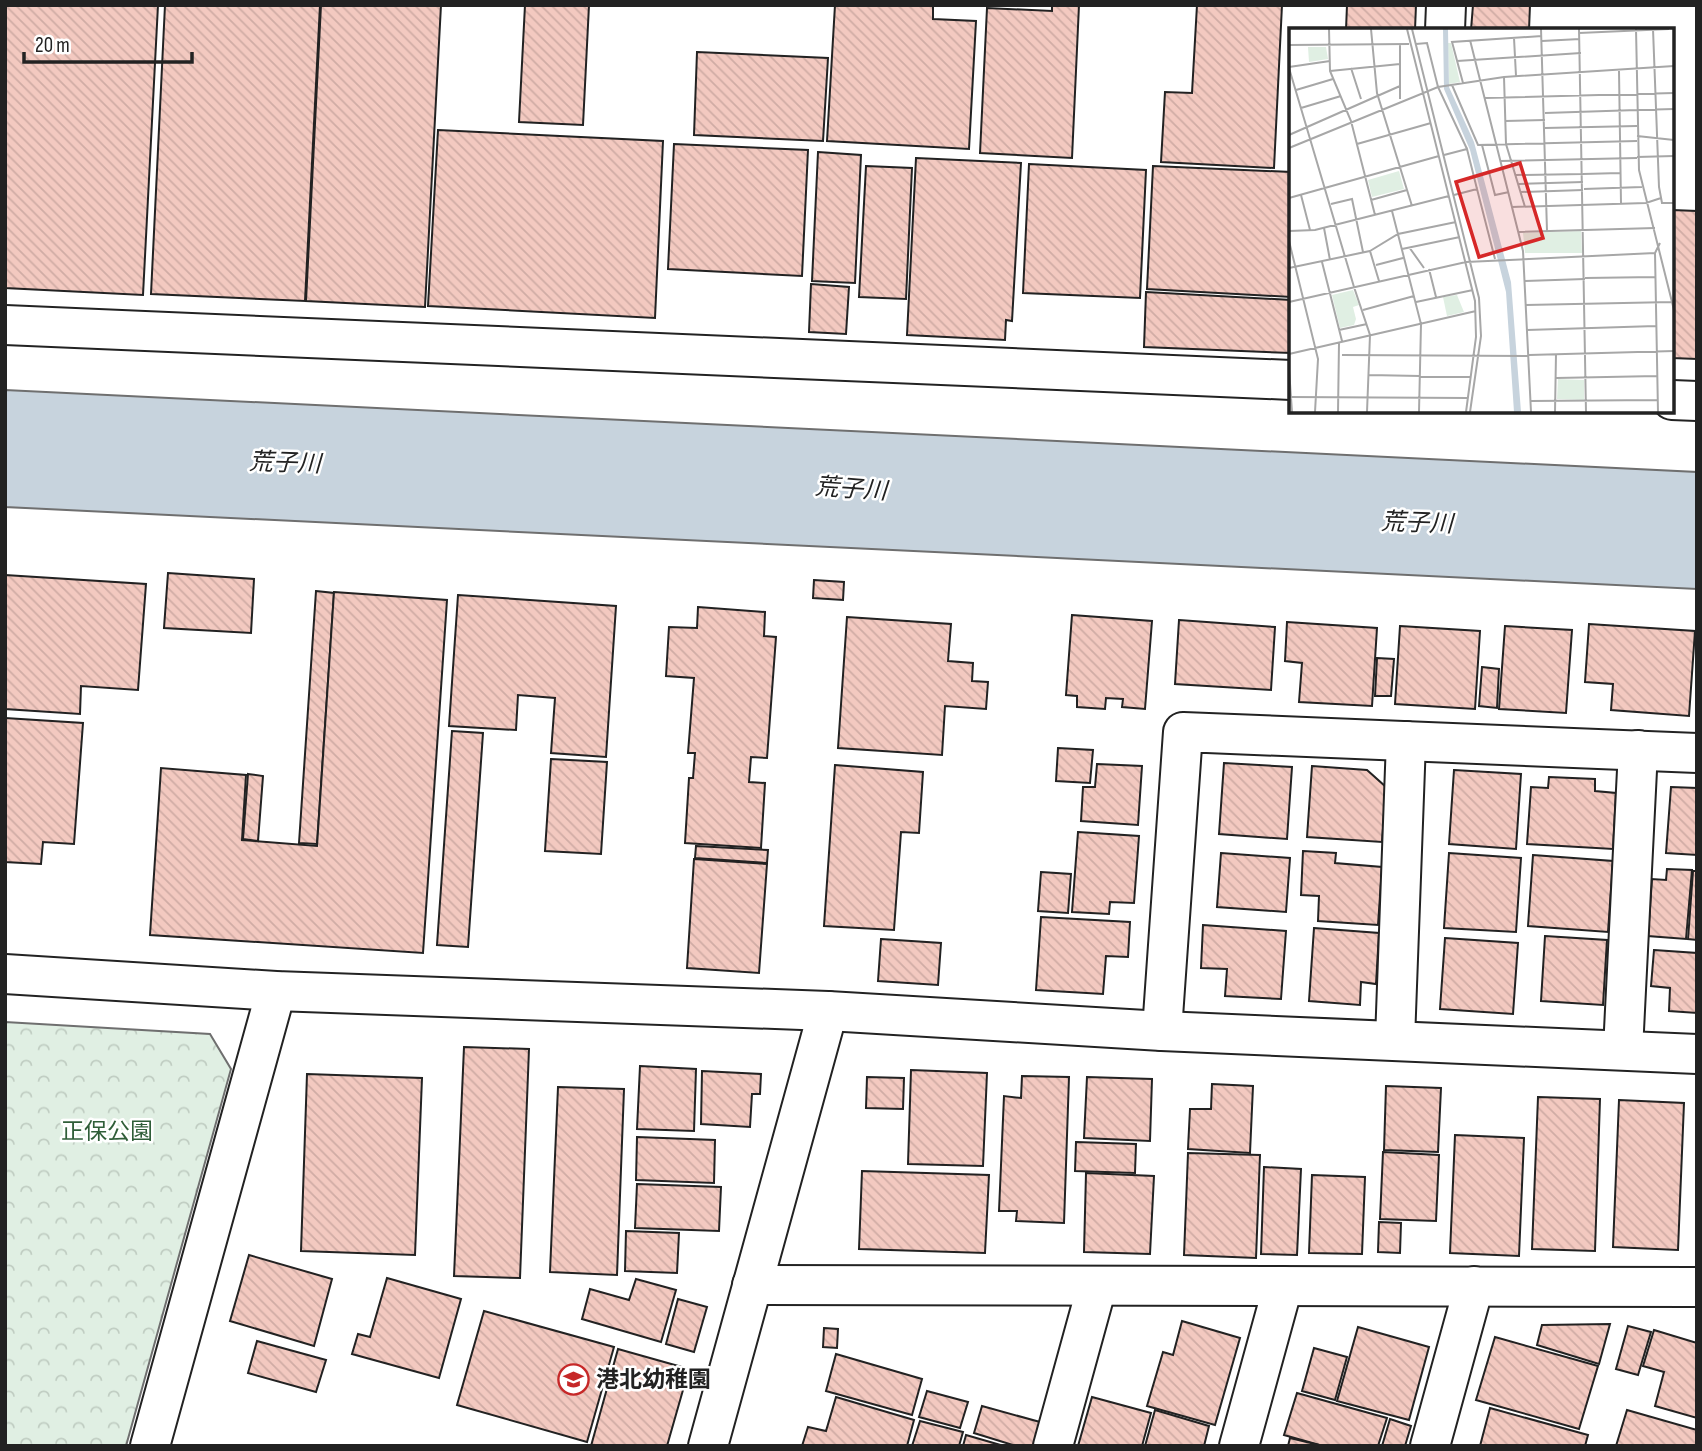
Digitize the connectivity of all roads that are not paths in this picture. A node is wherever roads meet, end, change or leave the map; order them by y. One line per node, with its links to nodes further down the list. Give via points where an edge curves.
1 (1446, 5): 2 (street)
2 (1445, 28)
3 (5, 325): 4 (street)
4 (1289, 380)
5 (1674, 400): 6 (street)
6 (1697, 401)
7 (1406, 741): 8 (street); 13 (street, via 1183,732); 14 (street)
8 (1638, 750): 9 (street); 15 (street)
9 (1697, 753)
10 (5, 974): 11 (street)
11 (276, 991): 12 (street); 22 (street)
12 (828, 1011): 13 (street); 17 (street)
13 (1162, 1031): 14 (street)
14 (1395, 1041): 15 (street)
15 (1623, 1050): 16 (street)
16 (1697, 1054)
17 (752, 1285): 18 (street); 23 (street)
18 (1097, 1286): 19 (street); 24 (street)
19 (1283, 1286): 20 (street); 25 (street)
20 (1474, 1286): 21 (street); 26 (street)
21 (1697, 1287)
22 (150, 1446)
23 (708, 1446)
24 (1053, 1446)
25 (1239, 1446)
26 (1430, 1446)

